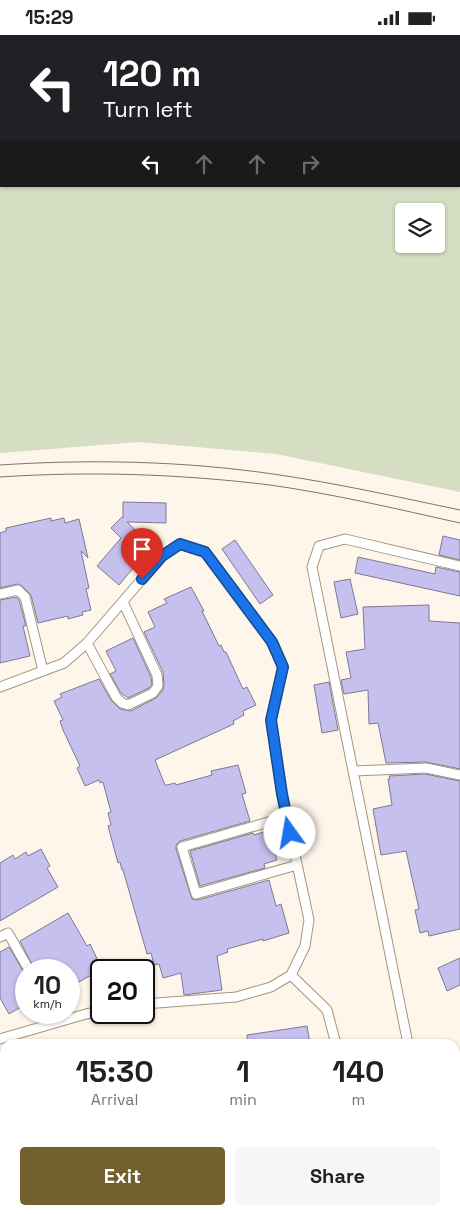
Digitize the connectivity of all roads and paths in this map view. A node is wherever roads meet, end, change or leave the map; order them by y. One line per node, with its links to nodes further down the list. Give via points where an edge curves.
1 (460, 566): 7 (lane, via 345,539 319,546 312,567)
2 (0, 594): 5 (lane, via 18,590 25,597)
3 (123, 601): 4 (lane); 4 (lane, via 157,675 158,686 153,693 128,705 122,703); 9 (lane, via 162,556 180,544 205,552 272,642 283,667 271,720)
4 (86, 643): 5 (lane, via 64,663)
5 (43, 671): 6 (lane)
6 (0, 687)
7 (354, 771): 8 (lane, via 426,768); 18 (lane)
8 (460, 775)
9 (286, 817): 10 (lane); 10 (lane, via 182,847 196,894)
10 (297, 865): 13 (lane, via 310,920 305,946)
11 (0, 937): 12 (lane, via 8,933)
12 (22, 959)
13 (291, 975): 14 (lane, via 271,987 236,997); 17 (lane, via 327,1010)
14 (155, 1003)
15 (50, 1024): 16 (lane)
16 (0, 1038)
17 (335, 1039)
18 (407, 1039)

